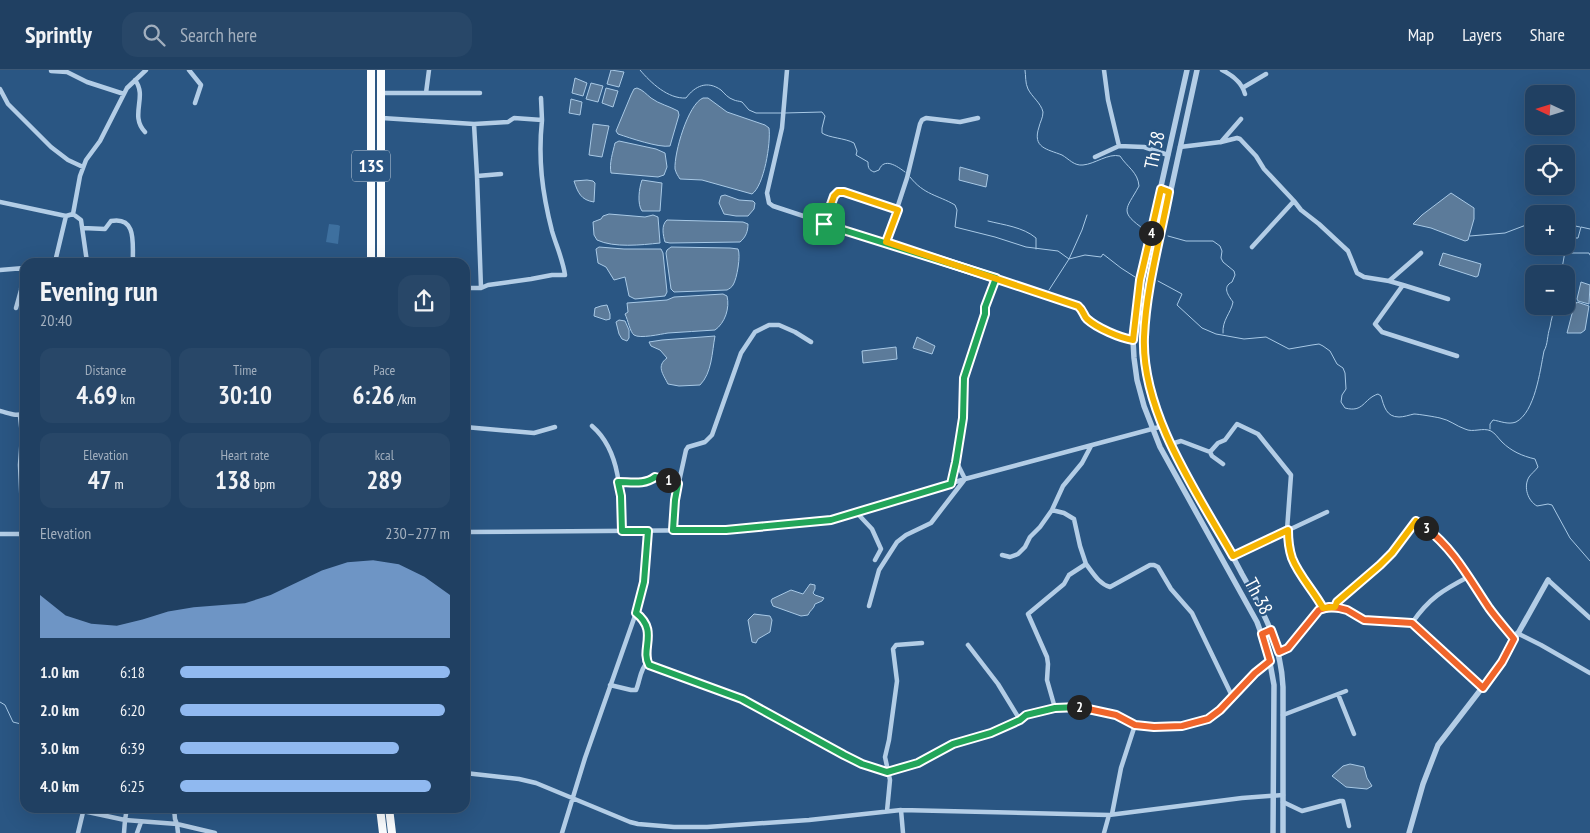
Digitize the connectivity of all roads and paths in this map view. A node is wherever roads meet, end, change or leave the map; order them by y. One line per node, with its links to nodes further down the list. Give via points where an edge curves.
1 (146, 70): 13 (street)
2 (190, 70): 22 (street, via 201,85)
3 (371, 70): 32 (highway, 13S)
4 (381, 70): 16 (highway, 13S)
5 (429, 70): 17 (street)
6 (787, 70): 46 (street, via 782,128 767,198 773,206)
7 (1104, 70): 30 (street)
8 (1187, 70): 34 (street, Th 38)
9 (1197, 70): 31 (street, Th 38)
10 (1222, 70): 14 (street)
11 (51, 71): 19 (street, via 67,72)
12 (1266, 74): 14 (street)
13 (135, 80): 19 (street); 28 (street, via 140,90 138,120)
14 (1244, 87): 20 (street)
15 (0, 89): 36 (street, via 8,104 52,147)
16 (381, 93): 17 (street); 23 (highway, 13S)
17 (426, 93): 18 (street)
18 (480, 93)
19 (124, 94): 36 (street)
20 (1246, 94)
21 (541, 98): 26 (street)
22 (195, 103)
23 (382, 118): 27 (street); 33 (highway, 13S)
24 (978, 118): 43 (street, via 960,122 922,120)
25 (1241, 119): 29 (street)
26 (542, 120): 27 (street, via 514,118 508,122); 62 (street, via 539,144 542,188 565,275)
27 (474, 124): 38 (street)
28 (145, 132)
29 (1221, 142): 31 (street); 41 (street, via 1240,139)
30 (1119, 146): 34 (street, via 1144,147); 35 (street)
31 (1180, 147): 40 (street, Th 38)
32 (371, 148): 33 (highway); 54 (highway, 13S)
33 (382, 148): 55 (highway, 13S)
34 (1168, 155): 39 (street, Th 38)
35 (1095, 157)
36 (83, 167): 44 (street)
37 (501, 174): 38 (street)
38 (478, 176): 62 (street)
39 (1161, 189): 40 (street); 66 (street, Th 38, via 1140,280)
40 (1169, 192): 72 (street, Th 38, via 1150,282 1144,338 1148,380)
41 (1294, 201): 49 (street); 59 (street, via 1348,251 1357,273)
42 (0, 202): 45 (street)
43 (898, 210): 46 (street, via 838,192); 48 (street)
44 (73, 214): 45 (street); 47 (street, via 81,220)
45 (66, 216): 51 (street)
46 (824, 224): 48 (street)
47 (83, 228): 52 (street); 53 (street, via 105,229 111,221 126,222 132,233)
48 (886, 242): 58 (street)
49 (1252, 247)
50 (1421, 253): 59 (street)
51 (56, 258)
52 (86, 258)
53 (133, 258)
54 (371, 258)
55 (381, 258)
56 (20, 268): 57 (street)
57 (0, 270)
58 (996, 278): 66 (street, via 1078,306 1086,318); 79 (street, via 964,378 963,418)
59 (1389, 281): 60 (street)
60 (1403, 285): 64 (street); 68 (street, via 1376,327 1382,332)
61 (470, 288): 62 (street)
62 (481, 288)
63 (20, 294): 65 (street)
64 (1448, 299)
65 (16, 308)
66 (1133, 340): 75 (street, Th 38, via 1137,380)
67 (811, 342): 83 (street, via 779,326 769,325 754,332 741,354 712,435 705,442 688,447)
68 (1457, 356)
69 (0, 411): 70 (street)
70 (20, 416)
71 (592, 426): 82 (street, via 602,436 616,465)
72 (1163, 426): 75 (street); 76 (street, Th 38)
73 (470, 427): 74 (street, via 534,432)
74 (555, 427)
75 (1152, 430): 77 (street); 108 (street, Th 38)
76 (1171, 444): 78 (street, via 1181,441); 96 (street, Th 38)
77 (1091, 446): 81 (street); 85 (street, via 1063,486)
78 (1210, 452): 80 (street); 89 (street, via 1237,424 1258,434 1292,475)
79 (956, 462): 81 (street); 84 (street)
80 (1223, 464)
81 (966, 479): 84 (street); 101 (street, via 931,523 898,542 879,570)
82 (618, 482): 83 (street, via 645,482 660,477); 90 (street)
83 (678, 484): 88 (street)
84 (951, 484): 87 (street)
85 (1052, 510): 95 (street, via 1018,554); 98 (street, via 1074,520)
86 (1327, 512): 89 (street)
87 (857, 513): 88 (street, via 831,520 784,525); 97 (street, via 872,529 881,549)
88 (673, 530): 91 (street)
89 (1288, 530): 96 (street); 103 (street, via 1292,559)
90 (622, 531): 91 (street); 92 (street)
91 (648, 531): 104 (street, via 644,582)
92 (470, 532)
93 (0, 534): 94 (street)
94 (20, 534)
95 (1002, 555)
96 (1233, 556): 107 (street, Th 38)
97 (875, 560)
98 (1086, 564): 120 (street, via 1099,581 1110,587 1150,565 1158,567 1171,589 1192,613); 121 (street, via 1068,575 1064,584 1028,614 1047,657 1046,680)
99 (1470, 576): 102 (street, via 1437,536 1416,521 1392,553); 106 (street, via 1444,589); 109 (street, via 1490,608)
100 (1548, 580): 105 (street); 109 (street)
101 (869, 606)
102 (1335, 607): 103 (street); 106 (street, via 1364,620)
103 (1323, 608): 112 (street, via 1288,648)
104 (636, 613): 114 (street, via 648,632); 116 (street)
105 (1590, 618)
106 (1412, 623): 117 (street)
107 (1271, 630): 108 (street); 112 (street, Th 38)
108 (1262, 634): 113 (street, Th 38)
109 (1516, 636): 115 (street, via 1541,645); 117 (street)
110 (922, 644): 126 (street, via 896,645 892,649 897,681 884,757)
111 (968, 645): 123 (street)
112 (1279, 652): 122 (street, Th 38)
113 (1270, 661): 120 (street); 129 (street, Th 38, via 1274,686)
114 (647, 663): 116 (street, via 642,668 636,690); 126 (street, via 742,699 844,755)
115 (1590, 673)
116 (610, 684): 130 (street)
117 (1483, 688): 157 (street, via 1438,745)
118 (1346, 691): 119 (street)
119 (1338, 694): 122 (street); 125 (street)
120 (1232, 696): 124 (street, via 1208,719 1166,728)
121 (1055, 708): 123 (street, via 1026,715); 124 (street, via 1095,710 1116,715)
122 (1283, 715): 128 (street, Th 38)
123 (1020, 720): 126 (street, via 953,744 918,763)
124 (1135, 725): 140 (street)
125 (1354, 734)
126 (887, 772): 133 (street, via 890,780)
127 (470, 774): 130 (street, via 519,778)
128 (1283, 795): 129 (street); 131 (street, Th 38)
129 (1274, 796): 140 (street); 155 (street, Th 38)
130 (572, 798): 133 (street, via 630,822 674,827 809,820); 152 (street)
131 (1283, 802): 144 (street, via 1302,811 1343,801); 156 (street, Th 38)
132 (901, 810): 133 (street); 140 (street); 153 (street)
133 (887, 811)
134 (82, 813): 145 (street)
135 (98, 813): 141 (street)
136 (126, 813): 141 (street)
137 (174, 813): 143 (street)
138 (380, 813): 150 (highway)
139 (390, 813): 151 (highway)
140 (1110, 815): 154 (street)
141 (125, 820): 142 (street); 146 (street)
142 (141, 822): 143 (street); 147 (street)
143 (177, 824): 148 (street); 149 (street)
144 (1349, 826)
145 (78, 833)
146 (124, 833)
147 (137, 833)
148 (178, 833)
149 (215, 833)
150 (382, 833)
151 (392, 833)
152 (562, 833)
153 (903, 833)
154 (1104, 833)
155 (1273, 833)
156 (1283, 833)
157 (1409, 833)

